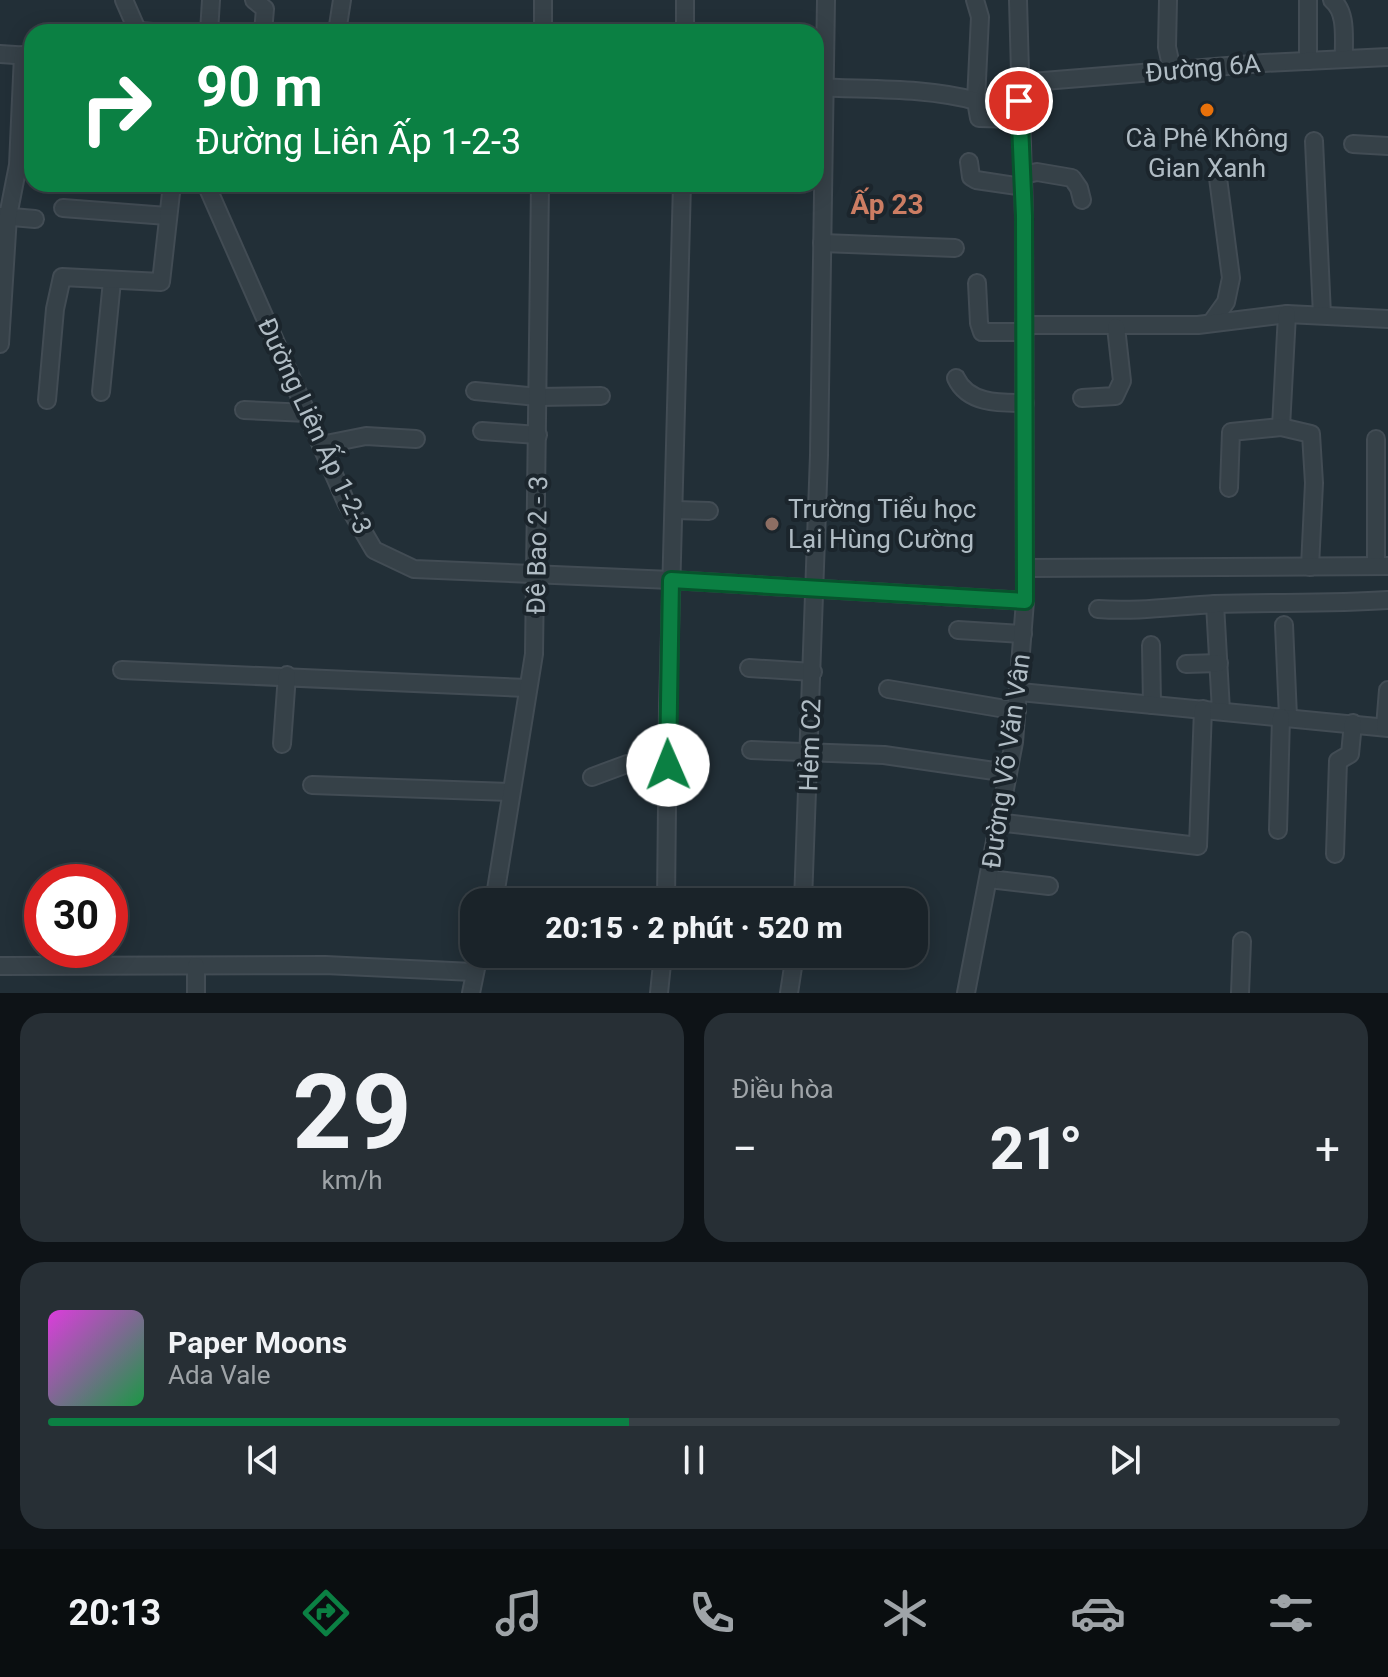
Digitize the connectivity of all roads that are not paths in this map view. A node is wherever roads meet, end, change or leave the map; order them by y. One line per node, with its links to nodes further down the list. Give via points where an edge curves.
1 (124, 0): 13 (street)
2 (211, 0): 14 (street)
3 (254, 0): 15 (street, via 265,9)
4 (342, 0): 16 (street)
5 (543, 0): 17 (street)
6 (685, 0): 18 (street)
7 (826, 0): 19 (street, Hẻm C2)
8 (975, 0): 29 (street, via 980,17)
9 (1018, 0): 26 (street, Đường Võ Văn Vân)
10 (1168, 0): 25 (street)
11 (1308, 0): 24 (street)
12 (1332, 0): 23 (street, via 1343,21)
13 (138, 24)
14 (210, 24)
15 (264, 24)
16 (338, 24)
17 (543, 24)
18 (685, 24)
19 (824, 29)
20 (0, 54): 21 (street)
21 (24, 56)
22 (1388, 57): 23 (street, Đường 6A)
23 (1344, 59): 24 (street, Đường 6A)
24 (1308, 61): 25 (street, Đường 6A)
25 (1172, 70): 26 (street, Đường 6A)
26 (1019, 83): 30 (street, Đường Võ Văn Vân)
27 (824, 87): 29 (street, via 929,92)
28 (24, 92): 44 (street, via 18,165)
29 (976, 101): 30 (street, via 979,118)
30 (1019, 119): 36 (street, Đường Võ Văn Vân)
31 (1314, 141): 53 (street)
32 (1353, 144): 33 (street)
33 (1388, 146)
34 (969, 162): 36 (street, via 976,180)
35 (1218, 178): 55 (street, via 1231,278 1226,302)
36 (1023, 181): 42 (street, via 1037,172 1072,178); 57 (street, Đường Võ Văn Vân)
37 (171, 192): 45 (street)
38 (210, 192): 68 (street, Đường Liên Ấp 1-2-3)
39 (540, 192): 63 (street, Đê Bao 2 - 3)
40 (682, 192): 76 (street)
41 (821, 192): 47 (street, Hẻm C2)
42 (1082, 200)
43 (63, 208): 45 (street)
44 (4, 216): 46 (street); 58 (street)
45 (167, 216): 49 (street, via 161,282)
46 (35, 219)
47 (822, 243): 48 (street); 84 (street, Hẻm C2)
48 (955, 248)
49 (112, 281): 61 (street); 65 (street, via 62,277)
50 (977, 283): 57 (street, via 982,332)
51 (1388, 308): 54 (street)
52 (1287, 314): 53 (street); 55 (street); 69 (street)
53 (1322, 315): 54 (street)
54 (1388, 319)
55 (1211, 323): 56 (street)
56 (1116, 327): 57 (street); 64 (street, via 1122,381 1115,396)
57 (1025, 328): 66 (street, Đường Võ Văn Vân)
58 (0, 344)
59 (956, 378): 66 (street, via 968,395 996,403)
60 (475, 391): 63 (street)
61 (101, 392)
62 (601, 396): 63 (street)
63 (538, 397): 71 (street, Đê Bao 2 - 3)
64 (1082, 398)
65 (47, 400)
66 (1025, 403): 81 (street, Đường Võ Văn Vân)
67 (244, 410): 68 (street)
68 (307, 413): 74 (street, Đường Liên Ấp 1-2-3)
69 (1281, 427): 75 (street, via 1231,432); 80 (street, via 1311,434)
70 (482, 431): 71 (street)
71 (538, 435): 82 (street, Đê Bao 2 - 3)
72 (416, 439): 74 (street, via 366,436)
73 (1376, 439): 78 (street)
74 (321, 445): 82 (street, Đường Liên Ấp 1-2-3, via 374,550 414,569)
75 (1229, 488)
76 (675, 510): 77 (street); 83 (street)
77 (709, 511)
78 (1381, 528): 79 (street)
79 (1382, 566): 80 (street)
80 (1310, 567): 81 (street)
81 (1026, 568): 86 (street, Đường Võ Văn Vân)
82 (538, 575): 83 (street, Đường Liên Ấp 1-2-3); 99 (street, Đê Bao 2 - 3)
83 (671, 580): 84 (street, Đường Liên Ấp 1-2-3); 113 (street)
84 (812, 588): 86 (street, Đường Liên Ấp 1-2-3); 97 (street, Hẻm C2)
85 (1388, 600): 87 (street)
86 (1025, 601): 91 (street, Đường Võ Văn Vân)
87 (1215, 604): 88 (street); 93 (street)
88 (1098, 609)
89 (1284, 625): 107 (street)
90 (958, 630): 91 (street)
91 (1023, 634): 102 (street, Đường Võ Văn Vân)
92 (1151, 645): 103 (street)
93 (1219, 663): 94 (street); 106 (street)
94 (1186, 664)
95 (749, 668): 97 (street)
96 (122, 670): 98 (street)
97 (813, 672): 112 (street, Hẻm C2)
98 (287, 675): 99 (street); 110 (street)
99 (527, 688): 117 (street, Đê Bao 2 - 3)
100 (888, 689): 105 (street)
101 (1388, 690): 109 (street)
102 (1020, 692): 103 (street); 105 (street, Đường Võ Văn Vân)
103 (1152, 705): 104 (street)
104 (1203, 709): 106 (street); 118 (street, via 1198,846)
105 (1017, 711): 114 (street, Đường Võ Văn Vân)
106 (1221, 711): 107 (street)
107 (1285, 717): 108 (street); 119 (street)
108 (1353, 723): 109 (street); 120 (street, via 1350,754 1338,761)
109 (1387, 728)
110 (282, 744)
111 (751, 750): 112 (street)
112 (810, 754): 114 (street, via 884,755); 125 (street, Hẻm C2)
113 (668, 765): 115 (street, via 627,764); 124 (street)
114 (1008, 773): 118 (street, Đường Võ Văn Vân)
115 (592, 777)
116 (312, 785): 117 (street)
117 (510, 792): 123 (street, Đê Bao 2 - 3)
118 (997, 822): 121 (street, Đường Võ Văn Vân)
119 (1278, 830)
120 (1335, 854)
121 (989, 879): 122 (street); 137 (street, Đường Võ Văn Vân)
122 (1049, 886)
123 (496, 888)
124 (666, 888)
125 (804, 888)
126 (1242, 941): 138 (street)
127 (0, 966): 128 (street)
128 (196, 966): 132 (street); 133 (street)
129 (474, 968): 132 (street)
130 (662, 968): 135 (street)
131 (793, 968): 136 (street)
132 (473, 972): 134 (street)
133 (196, 993)
134 (471, 993)
135 (659, 993)
136 (789, 993)
137 (966, 993)
138 (1240, 993)

